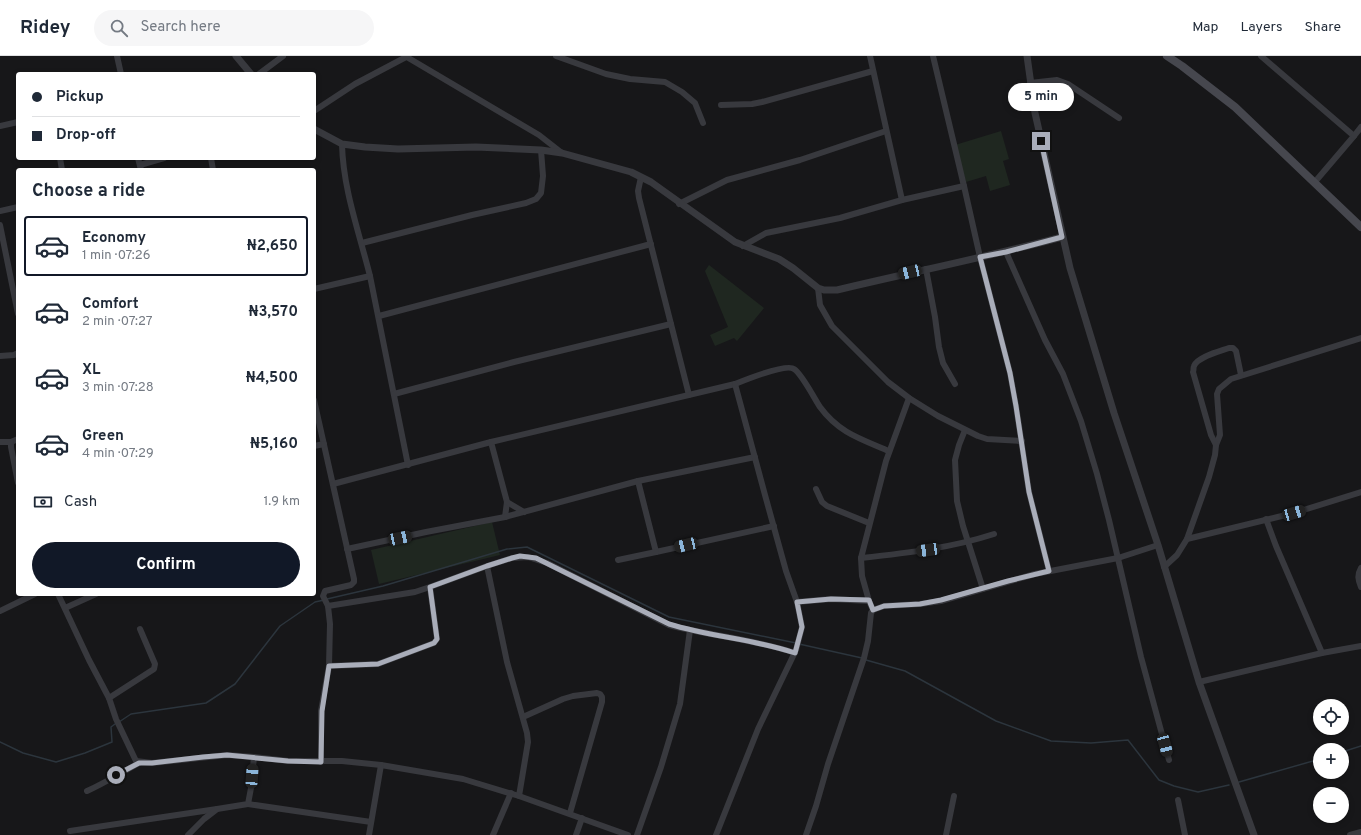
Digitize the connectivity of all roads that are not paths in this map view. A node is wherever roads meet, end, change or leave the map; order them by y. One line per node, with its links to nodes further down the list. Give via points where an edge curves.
1 (117, 56): 12 (street)
2 (236, 56): 13 (street)
3 (283, 56): 14 (street)
4 (405, 56): 17 (street); 28 (street, via 539,135)
5 (556, 56): 20 (street, via 606,74 664,82 695,103)
6 (870, 56): 11 (street)
7 (933, 56): 33 (street)
8 (1027, 56): 15 (street)
9 (1167, 56): 32 (main road, via 1234,107)
10 (1261, 56): 25 (street)
11 (873, 71): 16 (street, via 762,102); 24 (street)
12 (121, 72)
13 (249, 72)
14 (262, 72)
15 (1030, 83): 18 (street, via 1058,80); 40 (street)
16 (720, 105)
17 (316, 110)
18 (1119, 118)
19 (16, 122): 21 (street)
20 (703, 123)
21 (0, 126)
22 (1361, 127): 25 (street)
23 (316, 131): 26 (street)
24 (886, 131): 34 (street); 35 (street, via 800,160 727,180)
25 (1354, 136): 32 (street)
26 (342, 144): 27 (street, via 391,149 476,147); 41 (street, via 344,171)
27 (541, 150): 28 (street); 41 (street, via 543,176 541,193 536,199)
28 (562, 153): 31 (street)
29 (159, 160): 30 (street)
30 (140, 168)
31 (641, 177): 35 (street); 42 (street, via 639,198)
32 (1314, 184): 39 (main road)
33 (964, 186): 34 (street); 45 (street)
34 (902, 200): 43 (street, via 833,220 766,233)
35 (679, 204): 43 (street)
36 (16, 207): 37 (street)
37 (0, 211)
38 (0, 225): 50 (street)
39 (1361, 227)
40 (1062, 237): 44 (street); 89 (street, via 1107,392)
41 (362, 243): 47 (street)
42 (651, 244): 51 (street); 52 (street)
43 (743, 246): 48 (street, via 779,259)
44 (1006, 252): 45 (street); 93 (street, via 1063,374 1081,421)
45 (980, 257): 46 (street); 65 (street, via 1010,373)
46 (926, 269): 48 (street, via 837,290); 58 (street, via 939,347 943,362)
47 (370, 276): 49 (street); 51 (street)
48 (818, 288): 61 (street, via 820,305 832,326 888,382)
49 (316, 289)
50 (16, 304)
51 (379, 316): 59 (street)
52 (671, 324): 59 (street); 60 (street)
53 (1361, 338): 56 (street)
54 (16, 354): 55 (street)
55 (0, 356)
56 (1241, 375): 70 (street, via 1223,384 1217,394 1220,435); 70 (street, via 1233,348 1198,360 1194,365 1211,435)
57 (735, 384): 60 (street); 72 (street, via 784,368 794,369 820,407 837,426); 73 (street)
58 (955, 384)
59 (394, 394): 74 (street)
60 (689, 395): 68 (street)
61 (909, 398): 63 (street); 72 (street)
62 (316, 409): 69 (street)
63 (965, 430): 65 (street, via 987,439); 88 (street, via 956,454 955,474 958,512)
64 (16, 440): 67 (street)
65 (1022, 441): 98 (street, via 1029,492)
66 (0, 442): 67 (street)
67 (11, 442): 75 (street)
68 (491, 442): 74 (street); 80 (street)
69 (324, 444): 71 (street); 77 (street)
70 (1216, 445): 87 (street, via 1209,477)
71 (316, 446)
72 (889, 451): 84 (street)
73 (756, 457): 76 (street); 85 (street)
74 (408, 465): 77 (street)
75 (16, 473)
76 (638, 481): 81 (street); 91 (street)
77 (333, 484): 90 (street)
78 (816, 489): 84 (street, via 822,502 827,506)
79 (1361, 492): 83 (street)
80 (507, 502): 81 (street); 82 (street)
81 (524, 512): 82 (street)
82 (505, 517): 90 (street)
83 (1266, 519): 87 (street); 115 (street)
84 (869, 523): 92 (street)
85 (774, 526): 91 (street); 107 (street)
86 (994, 534): 88 (street)
87 (1187, 539): 96 (street, via 1177,555)
88 (969, 542): 92 (street); 101 (street)
89 (1158, 545): 93 (street); 96 (street)
90 (347, 549): 106 (street, via 354,582 325,591)
91 (656, 552): 94 (street)
92 (861, 558): 105 (street, via 862,576)
93 (1118, 558): 98 (street); 121 (street)
94 (618, 560)
95 (487, 566): 99 (street); 112 (street, via 520,556 536,558 648,615); 119 (street, via 507,662)
96 (1164, 567): 117 (street)
97 (1361, 568): 100 (street, via 1358,578)
98 (1049, 571): 101 (street)
99 (430, 587): 106 (street, via 415,592); 116 (street, via 437,639 435,642 378,664)
100 (1361, 587)
101 (983, 589): 109 (street, via 941,600 884,606)
102 (31, 596): 110 (street)
103 (59, 596): 108 (street)
104 (92, 596): 108 (street)
105 (869, 600): 107 (street, via 831,599); 109 (street)
106 (325, 601): 116 (street, via 330,624)
107 (797, 602): 114 (street, via 802,627)
108 (65, 608): 118 (street)
109 (873, 610): 144 (street, via 862,665)
110 (0, 611)
111 (140, 629): 118 (street, via 155,664 154,669)
112 (690, 630): 114 (street); 142 (street, via 680,704)
113 (1361, 646): 115 (street)
114 (795, 651): 143 (street, via 758,729)
115 (1322, 653): 117 (street)
116 (329, 666): 122 (street, via 322,711)
117 (1199, 682): 147 (street)
118 (109, 698): 123 (street, via 133,758)
119 (523, 717): 127 (street, via 528,742); 132 (street, via 573,696 597,693 602,697)
120 (254, 757): 122 (street); 123 (street, via 227,755); 130 (street)
121 (1169, 760)
122 (321, 762): 124 (street, via 342,761)
123 (139, 763): 125 (street)
124 (381, 765): 126 (street, via 463,779); 134 (street)
125 (87, 791)
126 (511, 793): 127 (street); 139 (street)
127 (519, 796): 132 (street)
128 (954, 796): 145 (street)
129 (1178, 800): 146 (street)
130 (248, 804): 131 (street); 134 (street)
131 (217, 809): 135 (street); 137 (street)
132 (570, 814): 133 (street)
133 (582, 818): 140 (street); 141 (street)
134 (371, 822): 138 (street)
135 (70, 831)
136 (1361, 832): 148 (street)
137 (188, 835)
138 (369, 835)
139 (493, 835)
140 (576, 835)
141 (628, 835)
142 (637, 835)
143 (716, 835)
144 (806, 835)
145 (946, 835)
146 (1185, 835)
147 (1254, 835)
148 (1350, 835)

